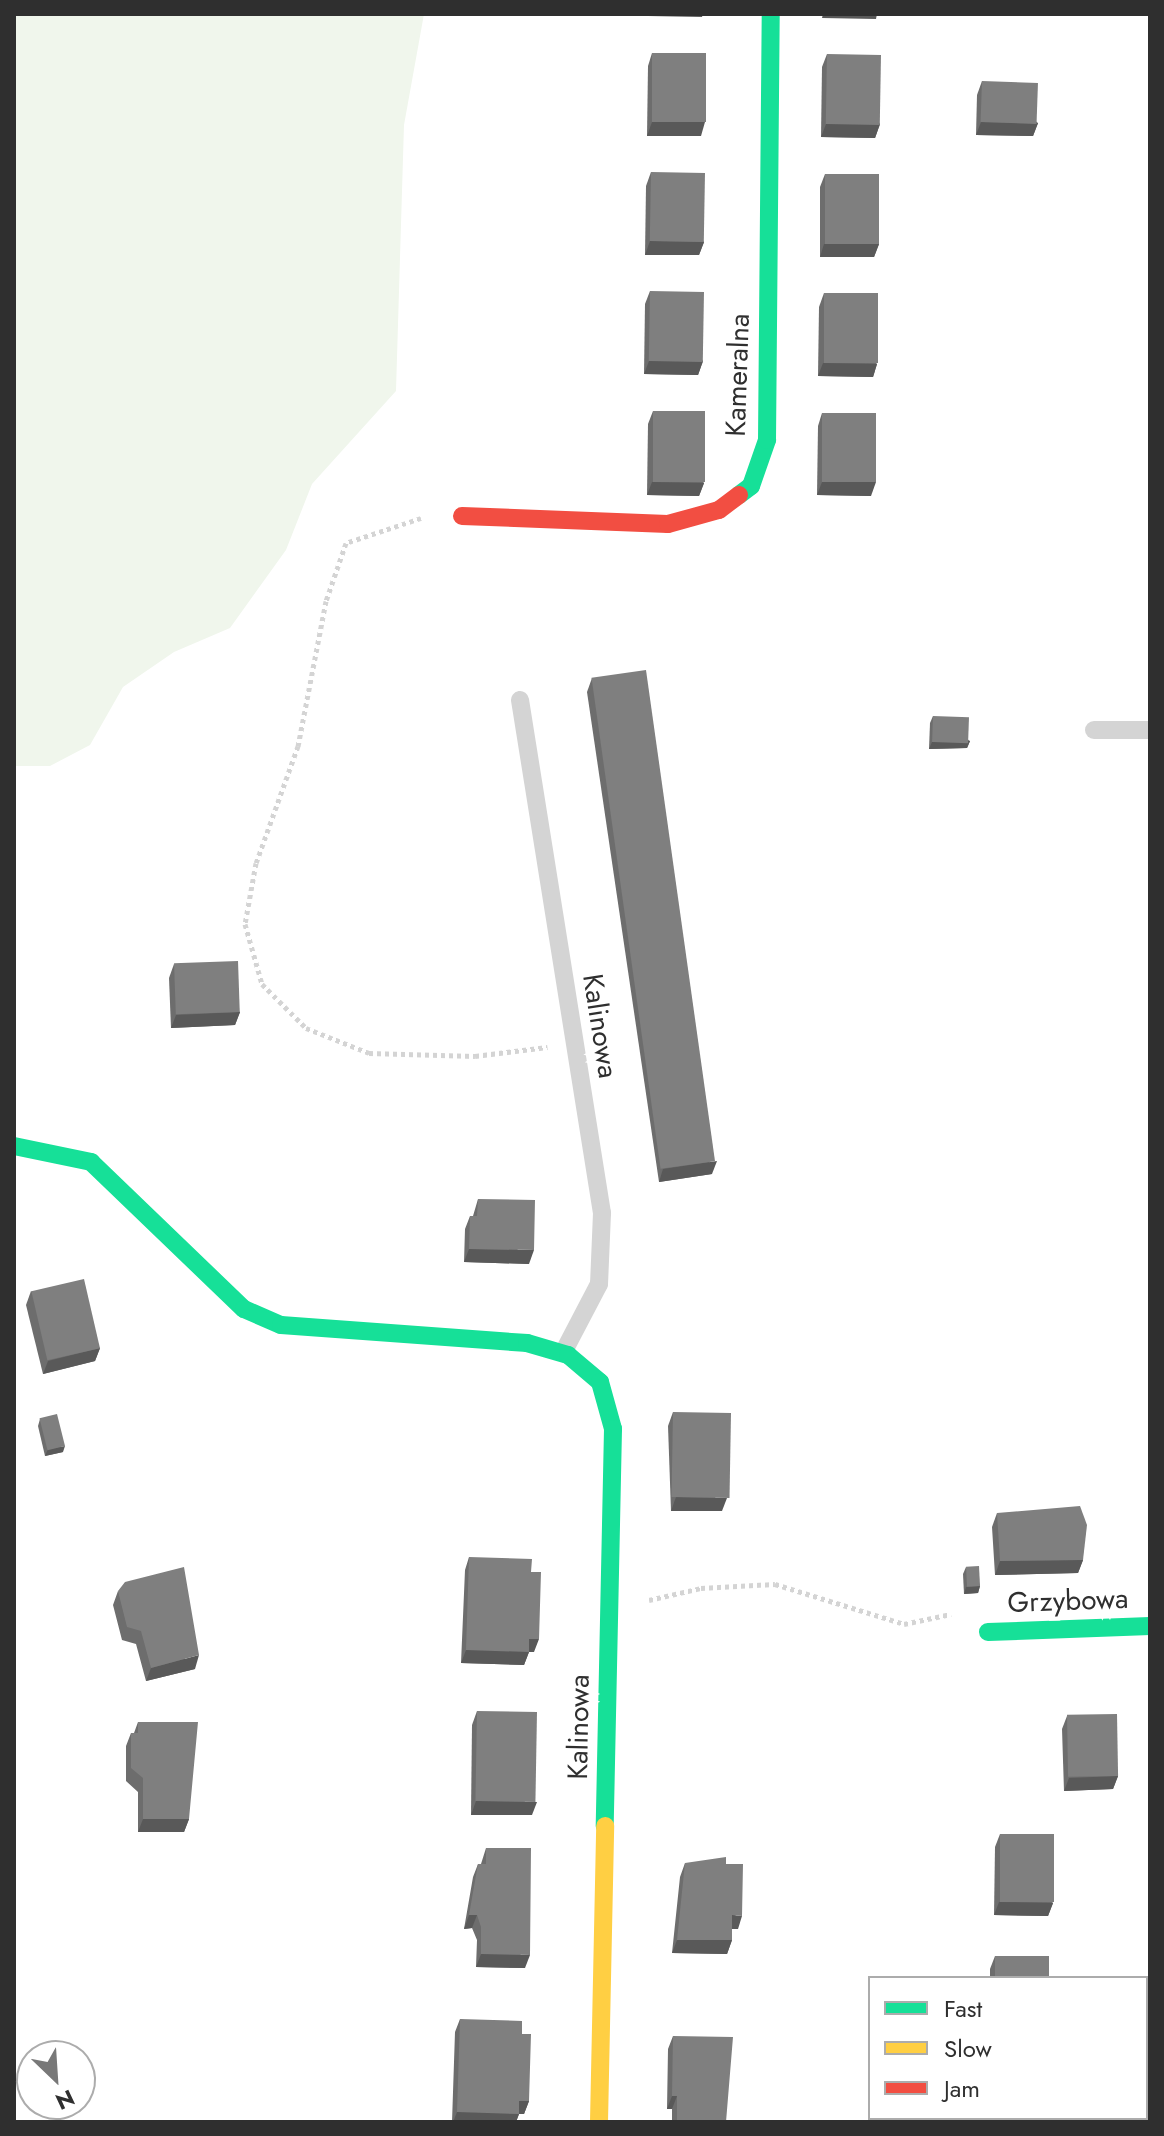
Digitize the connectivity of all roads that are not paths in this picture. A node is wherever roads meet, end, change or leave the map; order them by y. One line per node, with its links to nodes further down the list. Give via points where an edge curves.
1 (771, 14): 2 (street, Kameralna, via 767,440 751,486 719,510 668,524)
2 (462, 516)
3 (520, 700): 7 (lane, Kalinowa, via 602,1213 599,1284)
4 (1094, 730): 5 (lane)
5 (1150, 730)
6 (14, 1146): 7 (street, Kalinowa, via 91,1162 244,1309 281,1325 527,1343)
7 (563, 1353): 10 (street, Kalinowa, via 600,1382 613,1429)
8 (1150, 1626): 9 (street, Grzybowa)
9 (988, 1632)
10 (599, 2122)

